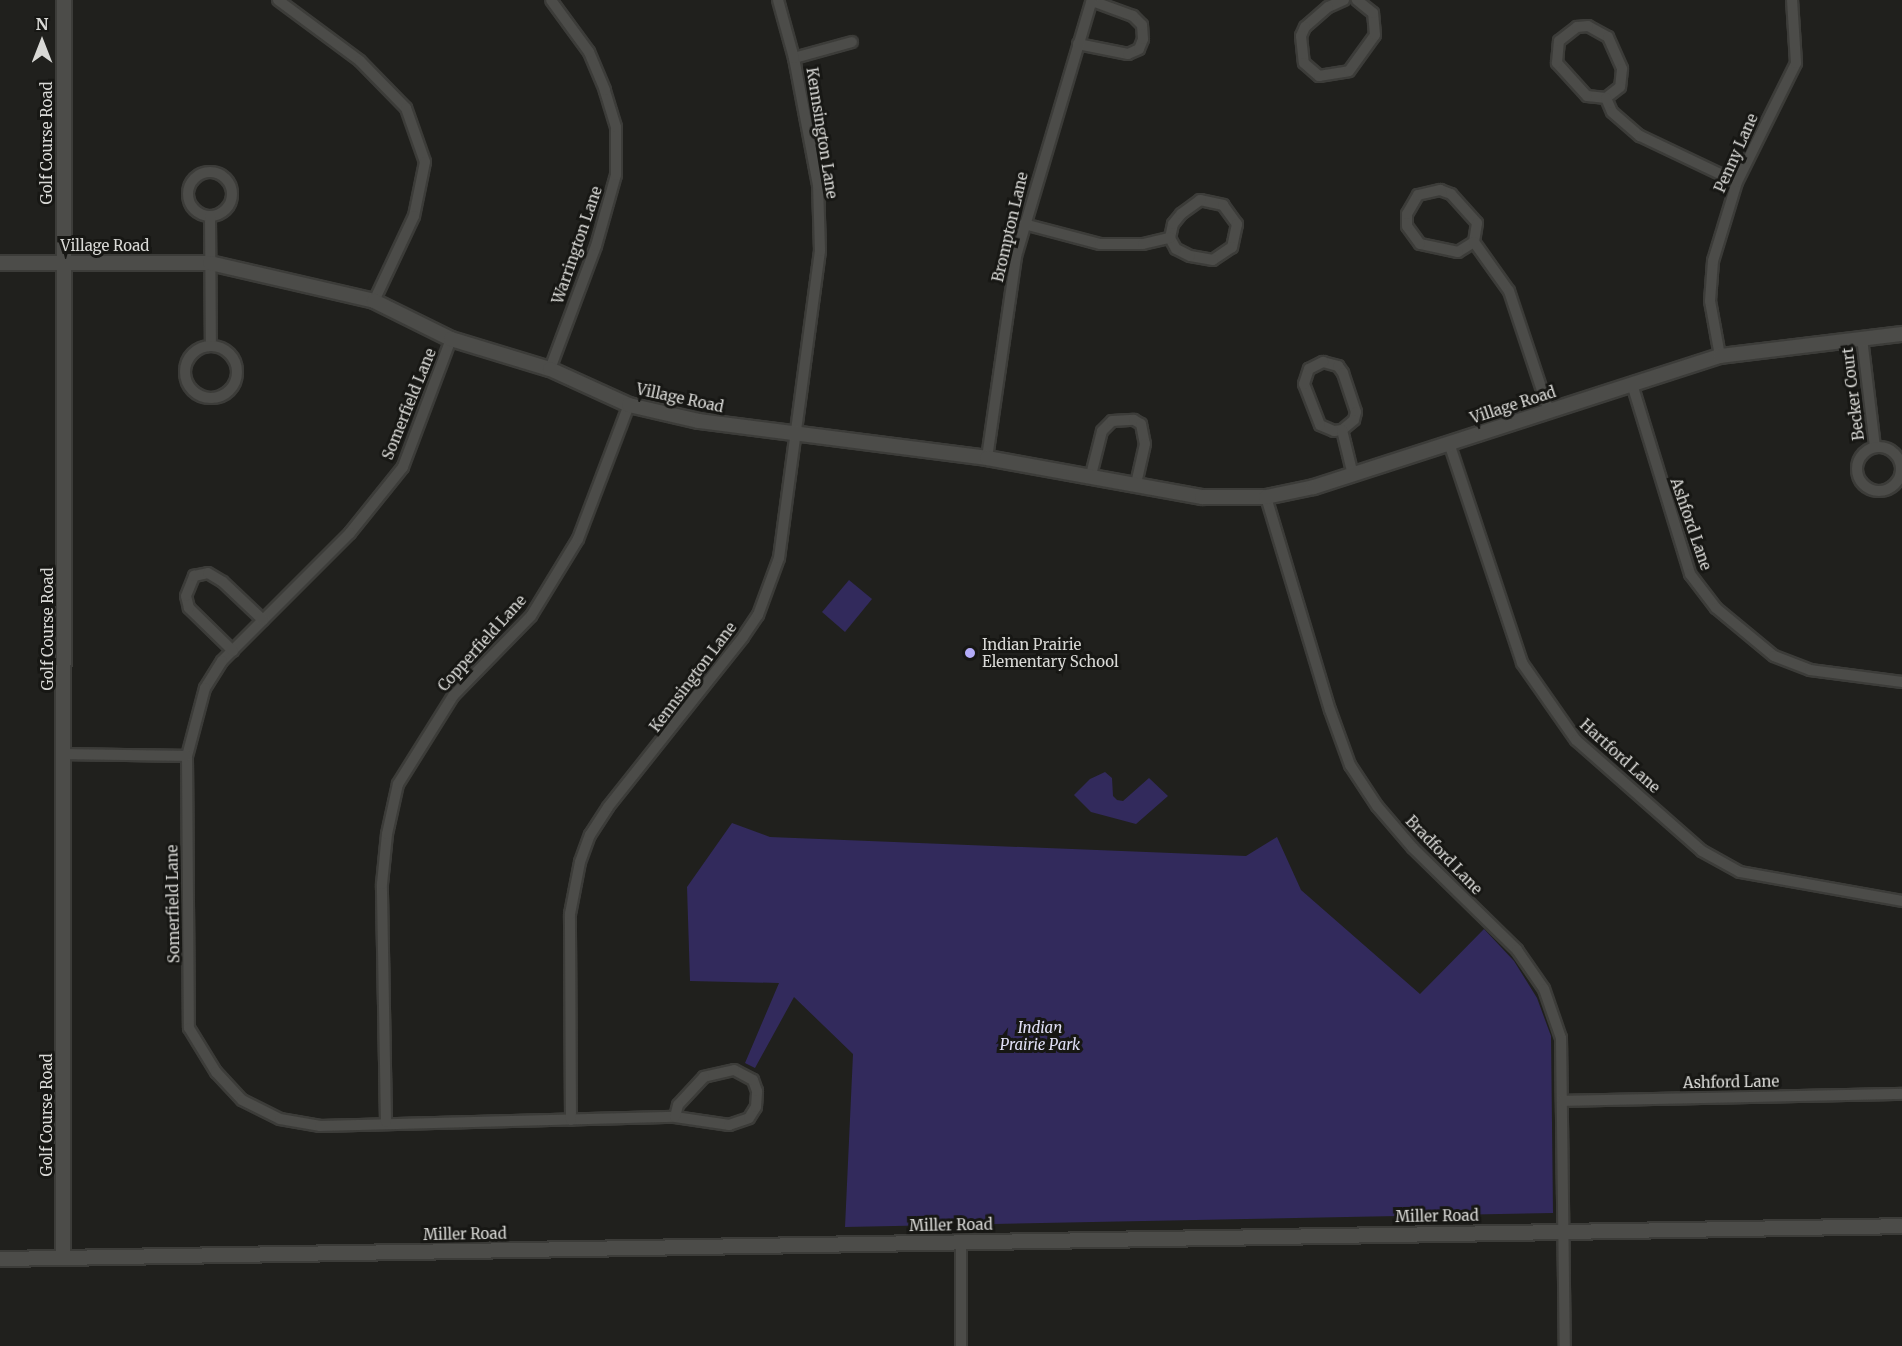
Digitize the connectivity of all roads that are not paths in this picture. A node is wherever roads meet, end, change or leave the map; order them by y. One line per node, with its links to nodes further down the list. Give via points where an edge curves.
1 (64, 0): 19 (street, Golf Course Road)
2 (278, 0): 21 (street, via 360,61 406,108 425,162 414,216)
3 (551, 0): 27 (street, Warrington Lane, via 589,52 606,90 616,127 616,175 596,246)
4 (778, 0): 11 (street, Kennsington Lane)
5 (1092, 0): 10 (street, Brompton Lane); 10 (street, Brompton Lane, via 1133,16 1142,25 1143,39 1139,48 1128,54)
6 (1344, 0): 7 (street, via 1328,7 1305,27 1301,36 1304,63 1319,76 1349,71 1375,34 1373,13)
7 (1357, 0)
8 (1792, 0): 13 (street, Penny Lane, via 1796,63)
9 (852, 42): 11 (street, Kennsington Lane)
10 (1078, 44): 15 (street, Brompton Lane)
11 (794, 58): 32 (street, Kennsington Lane, via 818,184 819,232)
12 (1606, 98): 12 (street, via 1620,87 1622,69 1608,37 1599,30 1577,27 1559,41 1557,63 1587,96); 13 (street, via 1612,112 1640,136)
13 (1737, 182): 26 (street, Penny Lane, via 1710,282)
14 (210, 216): 14 (street, via 226,209 232,194 226,178 210,172 195,178 188,193 194,209); 20 (street)
15 (1024, 224): 16 (street, via 1100,244 1143,244); 35 (street, Brompton Lane)
16 (1170, 238): 16 (street, via 1176,249 1213,260 1232,247 1237,224 1223,205 1200,200 1181,213)
17 (1474, 242): 17 (street, via 1477,223 1451,194 1429,191 1411,204 1407,226 1420,244 1458,252); 30 (street, via 1509,291)
18 (0, 263): 19 (street, Village Road)
19 (64, 263): 20 (street, Village Road); 43 (street, Golf Course Road)
20 (210, 263): 21 (street, Village Road); 25 (street)
21 (374, 301): 24 (street, Village Road)
22 (1902, 334): 23 (street, Village Road)
23 (1862, 338): 26 (street, Village Road); 34 (street, Becker Court)
24 (451, 339): 27 (street, Village Road); 40 (street, Somerfield Lane, via 403,467 350,533)
25 (211, 346): 25 (street, via 192,353 184,372 192,391 210,399 229,391 237,372 230,354)
26 (1720, 356): 28 (street, Village Road)
27 (550, 369): 29 (street, Village Road)
28 (1632, 384): 30 (street, Village Road); 42 (street, Ashford Lane, via 1690,574 1716,608 1774,656 1810,670)
29 (629, 405): 32 (street, Village Road, via 699,421); 50 (street, Copperfield Lane, via 572,549 531,616 453,696 398,784 382,885)
30 (1549, 411): 33 (street, Village Road)
31 (1342, 430): 31 (street, via 1354,420 1356,412 1344,373 1331,363 1316,364 1305,376 1316,418 1326,430); 37 (street)
32 (797, 433): 35 (street, Village Road); 49 (street, Kennsington Lane, via 779,558 758,615 723,667 609,807 590,835 580,862 570,914)
33 (1449, 443): 37 (street, Village Road); 45 (street, Hartford Lane, via 1522,663 1576,740 1702,852 1740,872)
34 (1875, 447): 34 (street, Becker Court, via 1860,457 1857,474 1867,488 1884,491 1898,481 1901,464 1892,450)
35 (987, 458): 36 (street, Village Road)
36 (1091, 475): 38 (street, Village Road); 38 (street, via 1102,431 1112,421 1134,420 1141,424 1145,444)
37 (1353, 475): 39 (street, Village Road)
38 (1136, 484): 39 (street, Village Road, via 1202,497)
39 (1266, 497): 47 (street, Bradford Lane, via 1350,765 1377,806 1413,848 1517,950 1544,989 1561,1038)
40 (263, 620): 41 (street, Somerfield Lane); 41 (street, via 223,582 208,573 194,576 186,597 189,608)
41 (233, 651): 44 (street, Somerfield Lane, via 205,688)
42 (1902, 682)
43 (64, 754): 44 (street); 54 (street, Golf Course Road)
44 (187, 756): 50 (street, Somerfield Lane, via 189,1028 216,1072 242,1100 280,1119 320,1126)
45 (1902, 901)
46 (1902, 1094): 47 (street, Ashford Lane)
47 (1562, 1101): 52 (street, Bradford Lane)
48 (675, 1117): 48 (street, Somerfield Lane, via 729,1125 748,1118 756,1107 753,1080 734,1070 704,1077 678,1105); 49 (street, Somerfield Lane)
49 (571, 1120): 50 (street, Somerfield Lane)
50 (386, 1122)
51 (1902, 1226): 52 (street, Miller Road)
52 (1565, 1231): 53 (street, Miller Road); 57 (street, Bradford Lane)
53 (961, 1241): 54 (street, Miller Road); 56 (street)
54 (63, 1258): 55 (street, Miller Road)
55 (0, 1259)
56 (961, 1346)
57 (1565, 1346)

